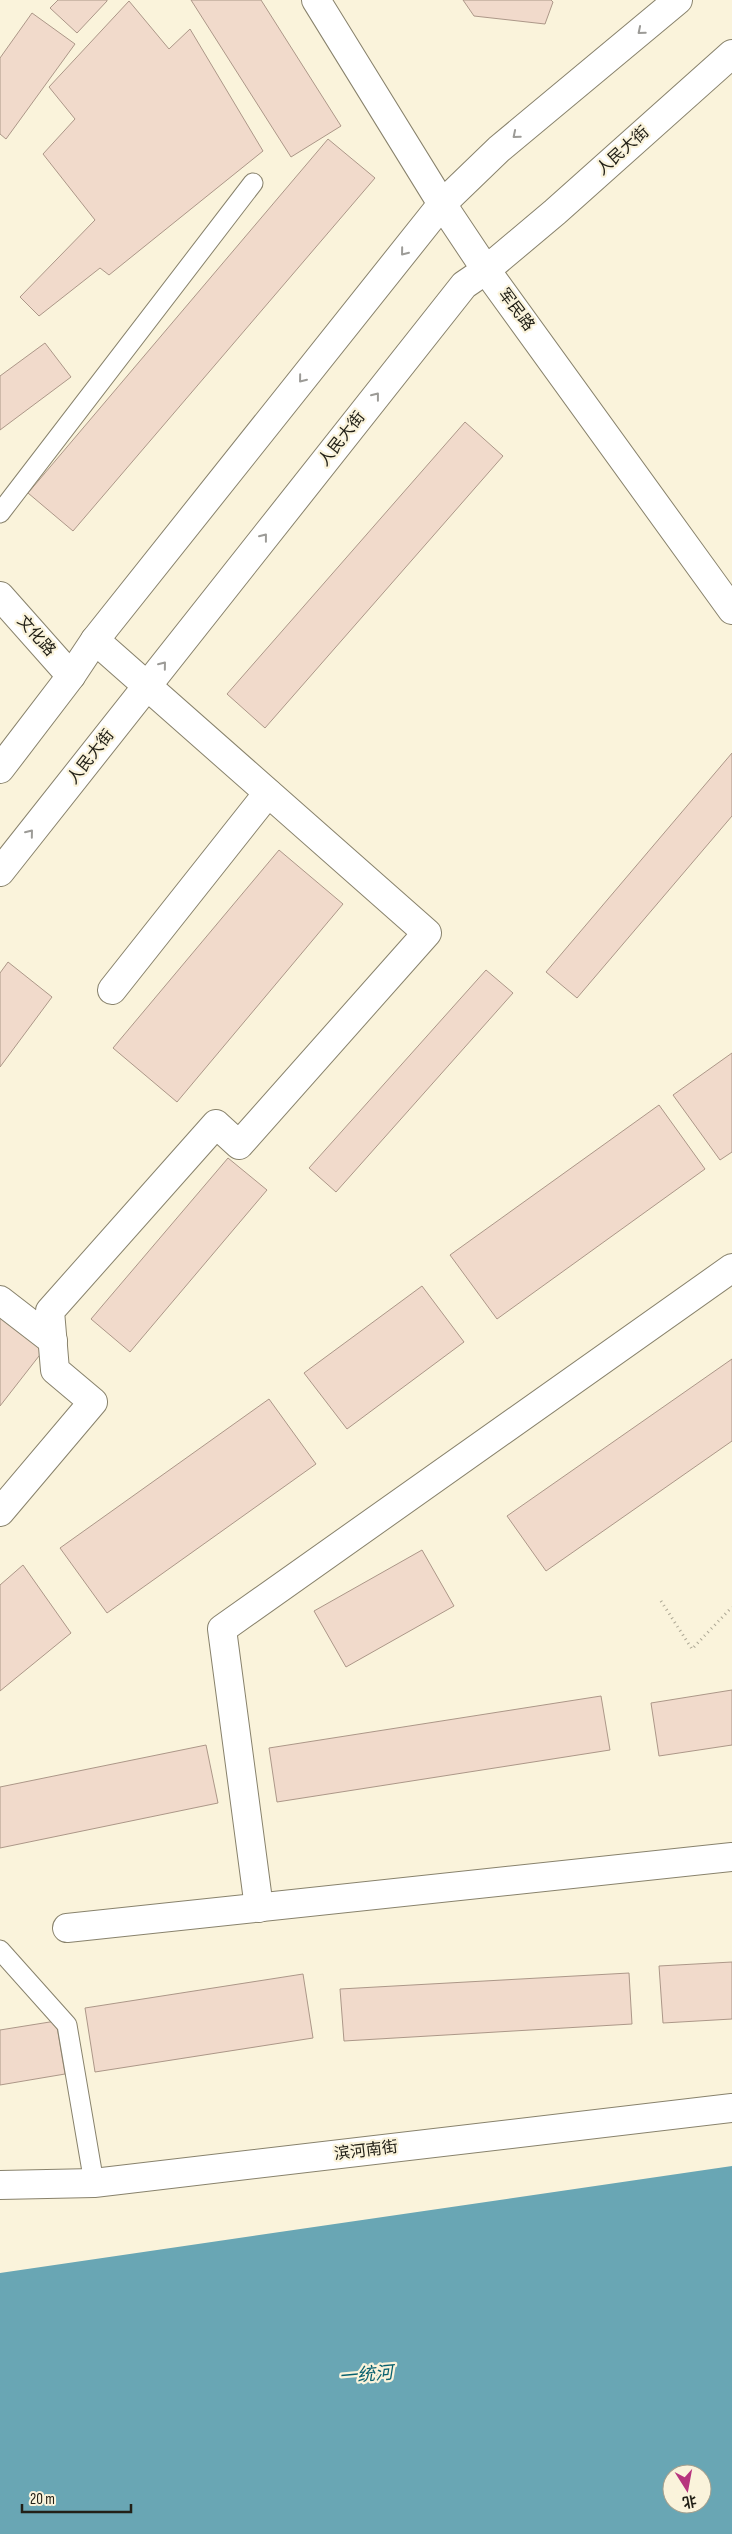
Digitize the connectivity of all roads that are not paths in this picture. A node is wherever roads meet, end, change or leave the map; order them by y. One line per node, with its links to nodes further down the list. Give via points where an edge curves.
1 (316, 0): 5 (street, 军民路)
2 (678, 0): 5 (street, one-way to 5, via 499,149)
3 (732, 54): 6 (street, 人民大街)
4 (253, 183): 7 (lane)
5 (442, 204): 6 (street, 军民路); 10 (street, one-way to 10)
6 (486, 270): 9 (street, 军民路); 12 (street, 人民大街, one-way to 6, via 464,285)
7 (0, 513)
8 (0, 596): 11 (street, 文化路)
9 (732, 610)
10 (95, 640): 11 (street); 12 (street)
11 (71, 676): 13 (street)
12 (146, 686): 14 (street); 15 (street, 人民大街, one-way to 12)
13 (0, 769)
14 (268, 793): 16 (street); 19 (street, via 427,933 239,1145 216,1124 50,1311)
15 (0, 872)
16 (112, 990)
17 (732, 1268): 22 (street, via 222,1629)
18 (0, 1300): 19 (street)
19 (53, 1340): 20 (street, via 55,1370 93,1402)
20 (0, 1512)
21 (732, 1857): 22 (street)
22 (259, 1908): 23 (street)
23 (67, 1928)
24 (0, 1950): 26 (lane, via 67,2025)
25 (732, 2108): 26 (street, 滨河南街)
26 (94, 2183): 27 (street, 滨河南街)
27 (0, 2185)

